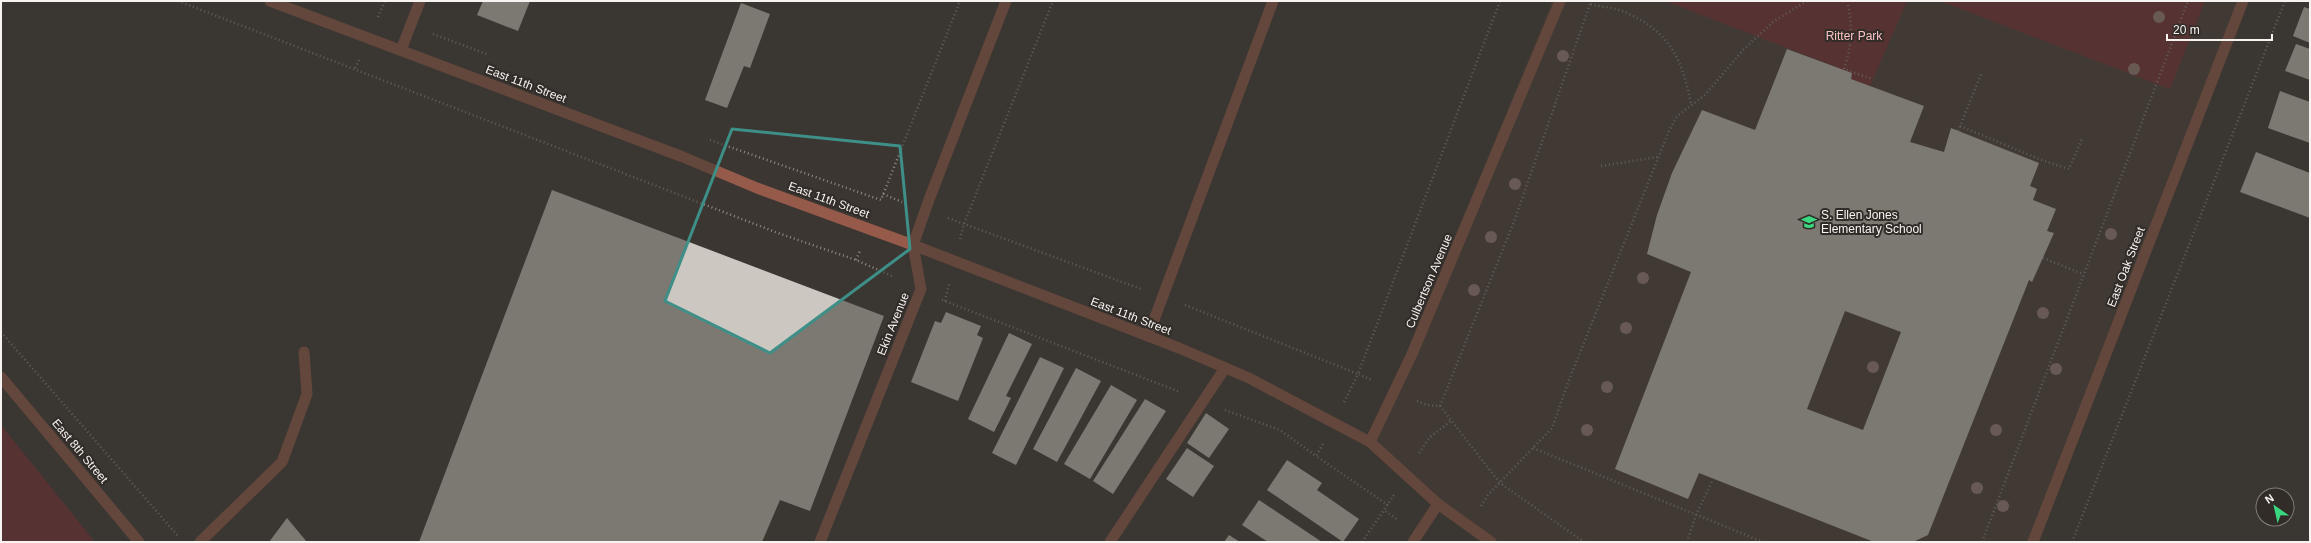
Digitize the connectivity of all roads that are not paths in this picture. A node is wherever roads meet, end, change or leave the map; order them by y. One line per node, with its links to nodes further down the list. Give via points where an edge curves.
1 (270, 1): 7 (street, East 11th Street)
2 (420, 1): 7 (street)
3 (1006, 1): 8 (street, Ekin Avenue)
4 (1273, 1): 9 (street)
5 (1560, 1): 13 (street, Culbertson Avenue, via 1412,354)
6 (2243, 1): 21 (street, East Oak Street)
7 (401, 50): 8 (street, East 11th Street, via 683,157 757,188)
8 (914, 245): 9 (street, East 11th Street); 17 (street, Ekin Avenue, via 921,288)
9 (1148, 336): 11 (street, East 11th Street)
10 (304, 352): 16 (street, via 308,394 282,462)
11 (1225, 368): 13 (street, East 11th Street, via 1249,378); 18 (street)
12 (1, 377): 15 (street, East 8th Street)
13 (1370, 442): 14 (street)
14 (1438, 504): 19 (street); 20 (street)
15 (139, 542)
16 (200, 542)
17 (820, 542)
18 (1110, 542)
19 (1413, 542)
20 (1491, 542)
21 (2033, 542)

